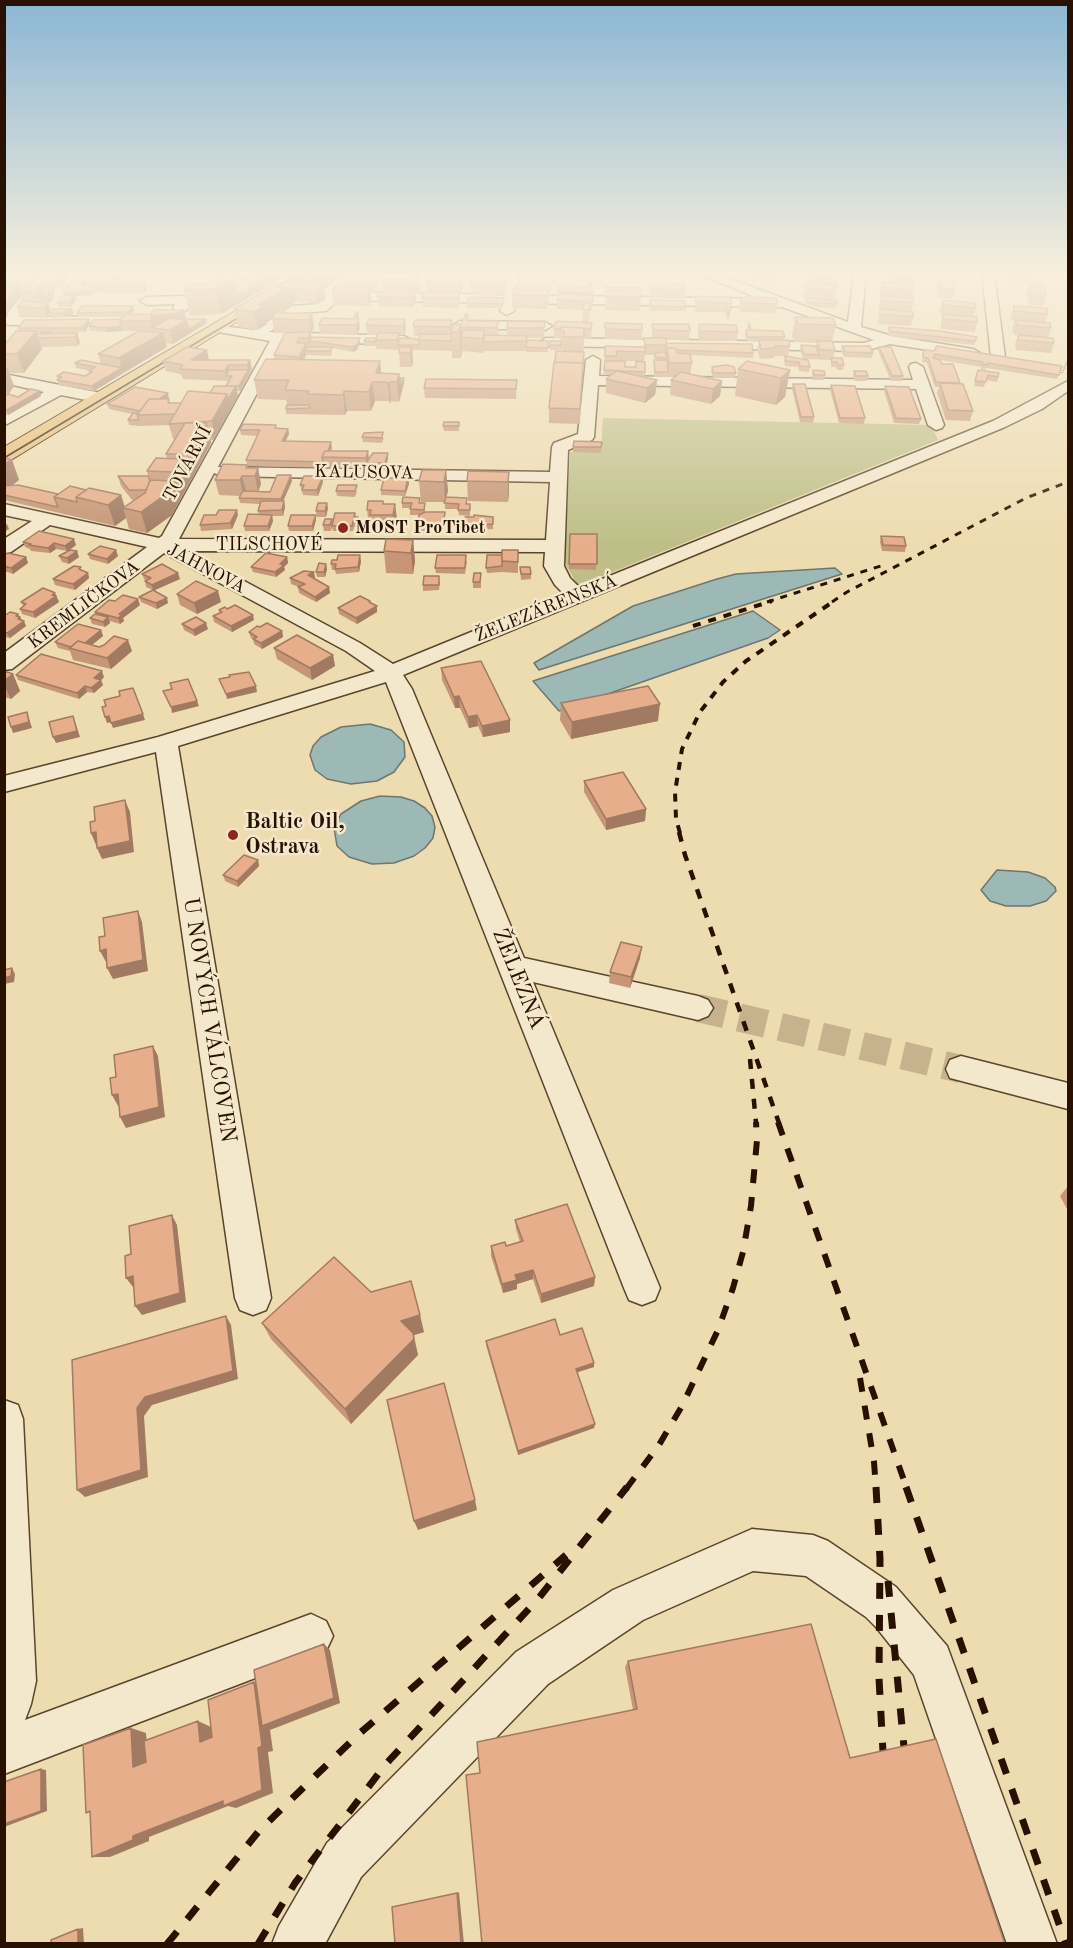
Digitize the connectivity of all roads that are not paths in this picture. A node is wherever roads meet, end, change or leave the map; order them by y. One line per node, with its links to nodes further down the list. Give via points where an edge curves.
1 (143, 364): 10 (main road)
2 (261, 364): 14 (street, TOVÁRNÍ)
3 (593, 364): 7 (street)
4 (915, 364): 8 (street)
5 (1066, 376): 21 (street, ŽELEZÁRENSKÁ, via 1036,406 999,424)
6 (4, 378): 9 (street)
7 (593, 380): 8 (street); 15 (street, via 586,437 560,447)
8 (922, 385): 12 (street)
9 (58, 390): 10 (street); 11 (street)
10 (101, 398): 13 (main road)
11 (6, 419)
12 (936, 425)
13 (4, 456)
14 (207, 471): 15 (street, KALUSOVA); 18 (street, TOVÁRNÍ)
15 (558, 477): 19 (street)
16 (4, 509): 17 (street, JAHNOVA)
17 (47, 519): 18 (street, JAHNOVA); 20 (street)
18 (163, 545): 19 (street, TILSCHOVÉ); 22 (street, KREMLIČKOVA); 23 (street, JAHNOVA, via 353,647)
19 (556, 546): 21 (street, via 556,572)
20 (4, 548)
21 (577, 596): 23 (street, ŽELEZÁRENSKÁ)
22 (4, 664)
23 (390, 672): 24 (street, ŽELEZÁRENSKÁ, via 346,689); 26 (street, ŽELEZNÁ, via 401,689)
24 (166, 742): 25 (street, ŽELEZÁRENSKÁ); 31 (street, U NOVÝCH VÁLCOVEN)
25 (4, 784)
26 (513, 967): 27 (street); 30 (street, ŽELEZNÁ)
27 (698, 1008)
28 (961, 1069): 29 (street)
29 (1068, 1096)
30 (642, 1288)
31 (253, 1298)
32 (4, 1419): 34 (street, via 14,1682)
33 (311, 1636): 35 (street)
34 (4, 1714)
35 (4, 1751)
36 (297, 1944): 37 (street, via 344,1860 532,1668 628,1605 752,1550 813,1556 881,1602 931,1662)
37 (1032, 1944)

